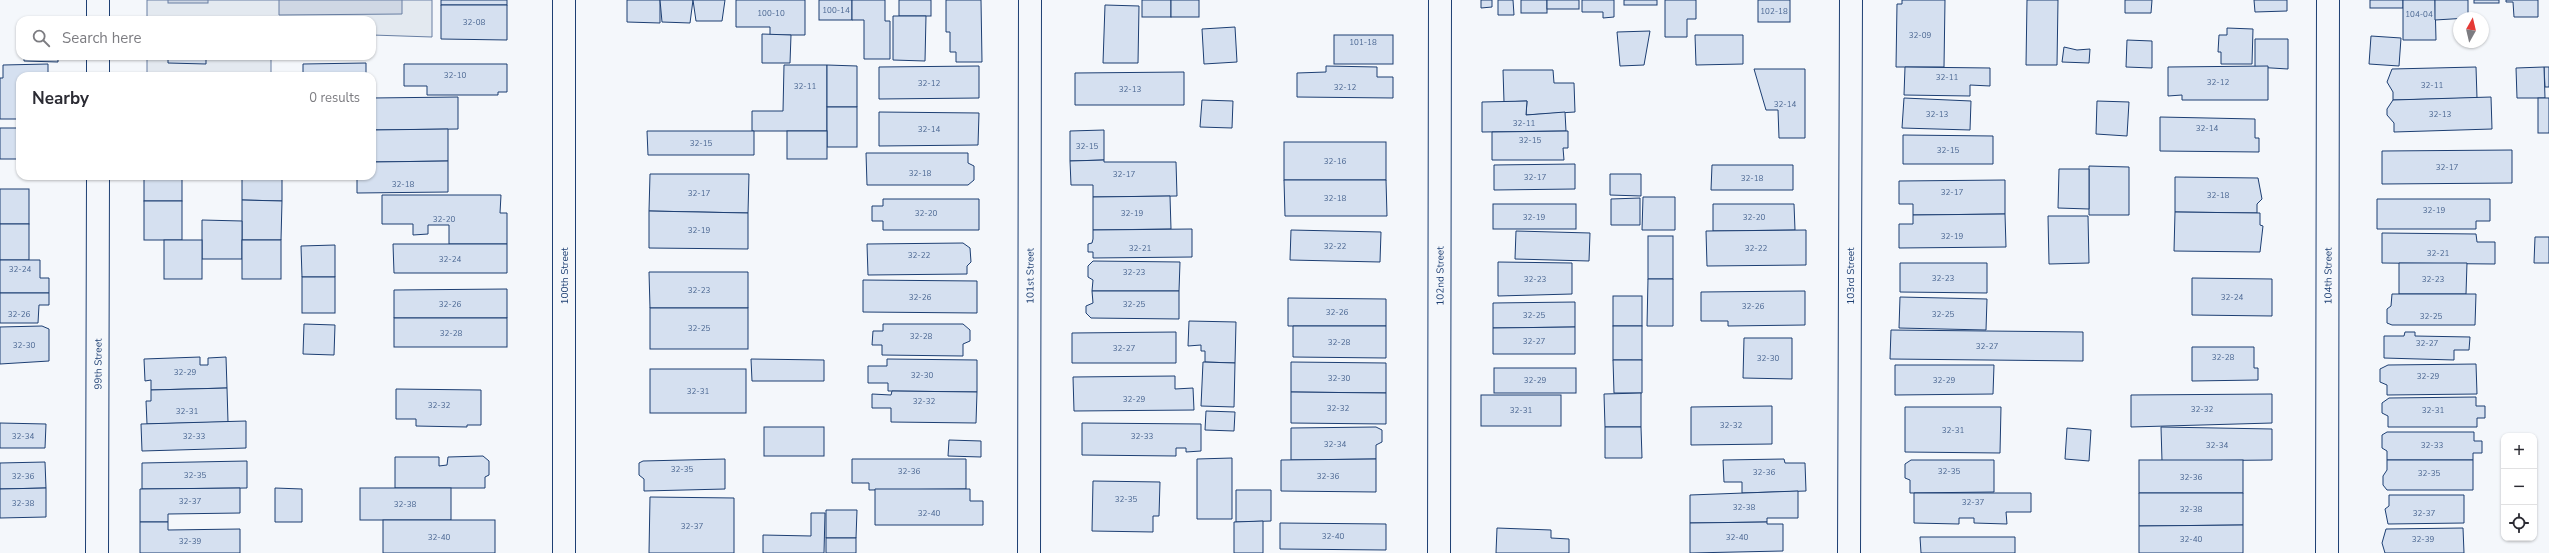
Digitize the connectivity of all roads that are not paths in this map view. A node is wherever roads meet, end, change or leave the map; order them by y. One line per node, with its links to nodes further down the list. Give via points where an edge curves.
1 (98, 0): 7 (street)
2 (564, 0): 12 (street, 100th Street)
3 (1030, 0): 13 (street, 101st Street)
4 (1440, 0): 14 (street, 102nd Street)
5 (1851, 0): 15 (street, 103rd Street)
6 (2328, 0): 16 (street, 104th Street)
7 (98, 16)
8 (98, 60): 9 (street)
9 (98, 72)
10 (98, 180): 11 (street, 99th Street)
11 (98, 553)
12 (564, 553)
13 (1029, 553)
14 (1439, 553)
15 (1849, 553)
16 (2327, 553)

